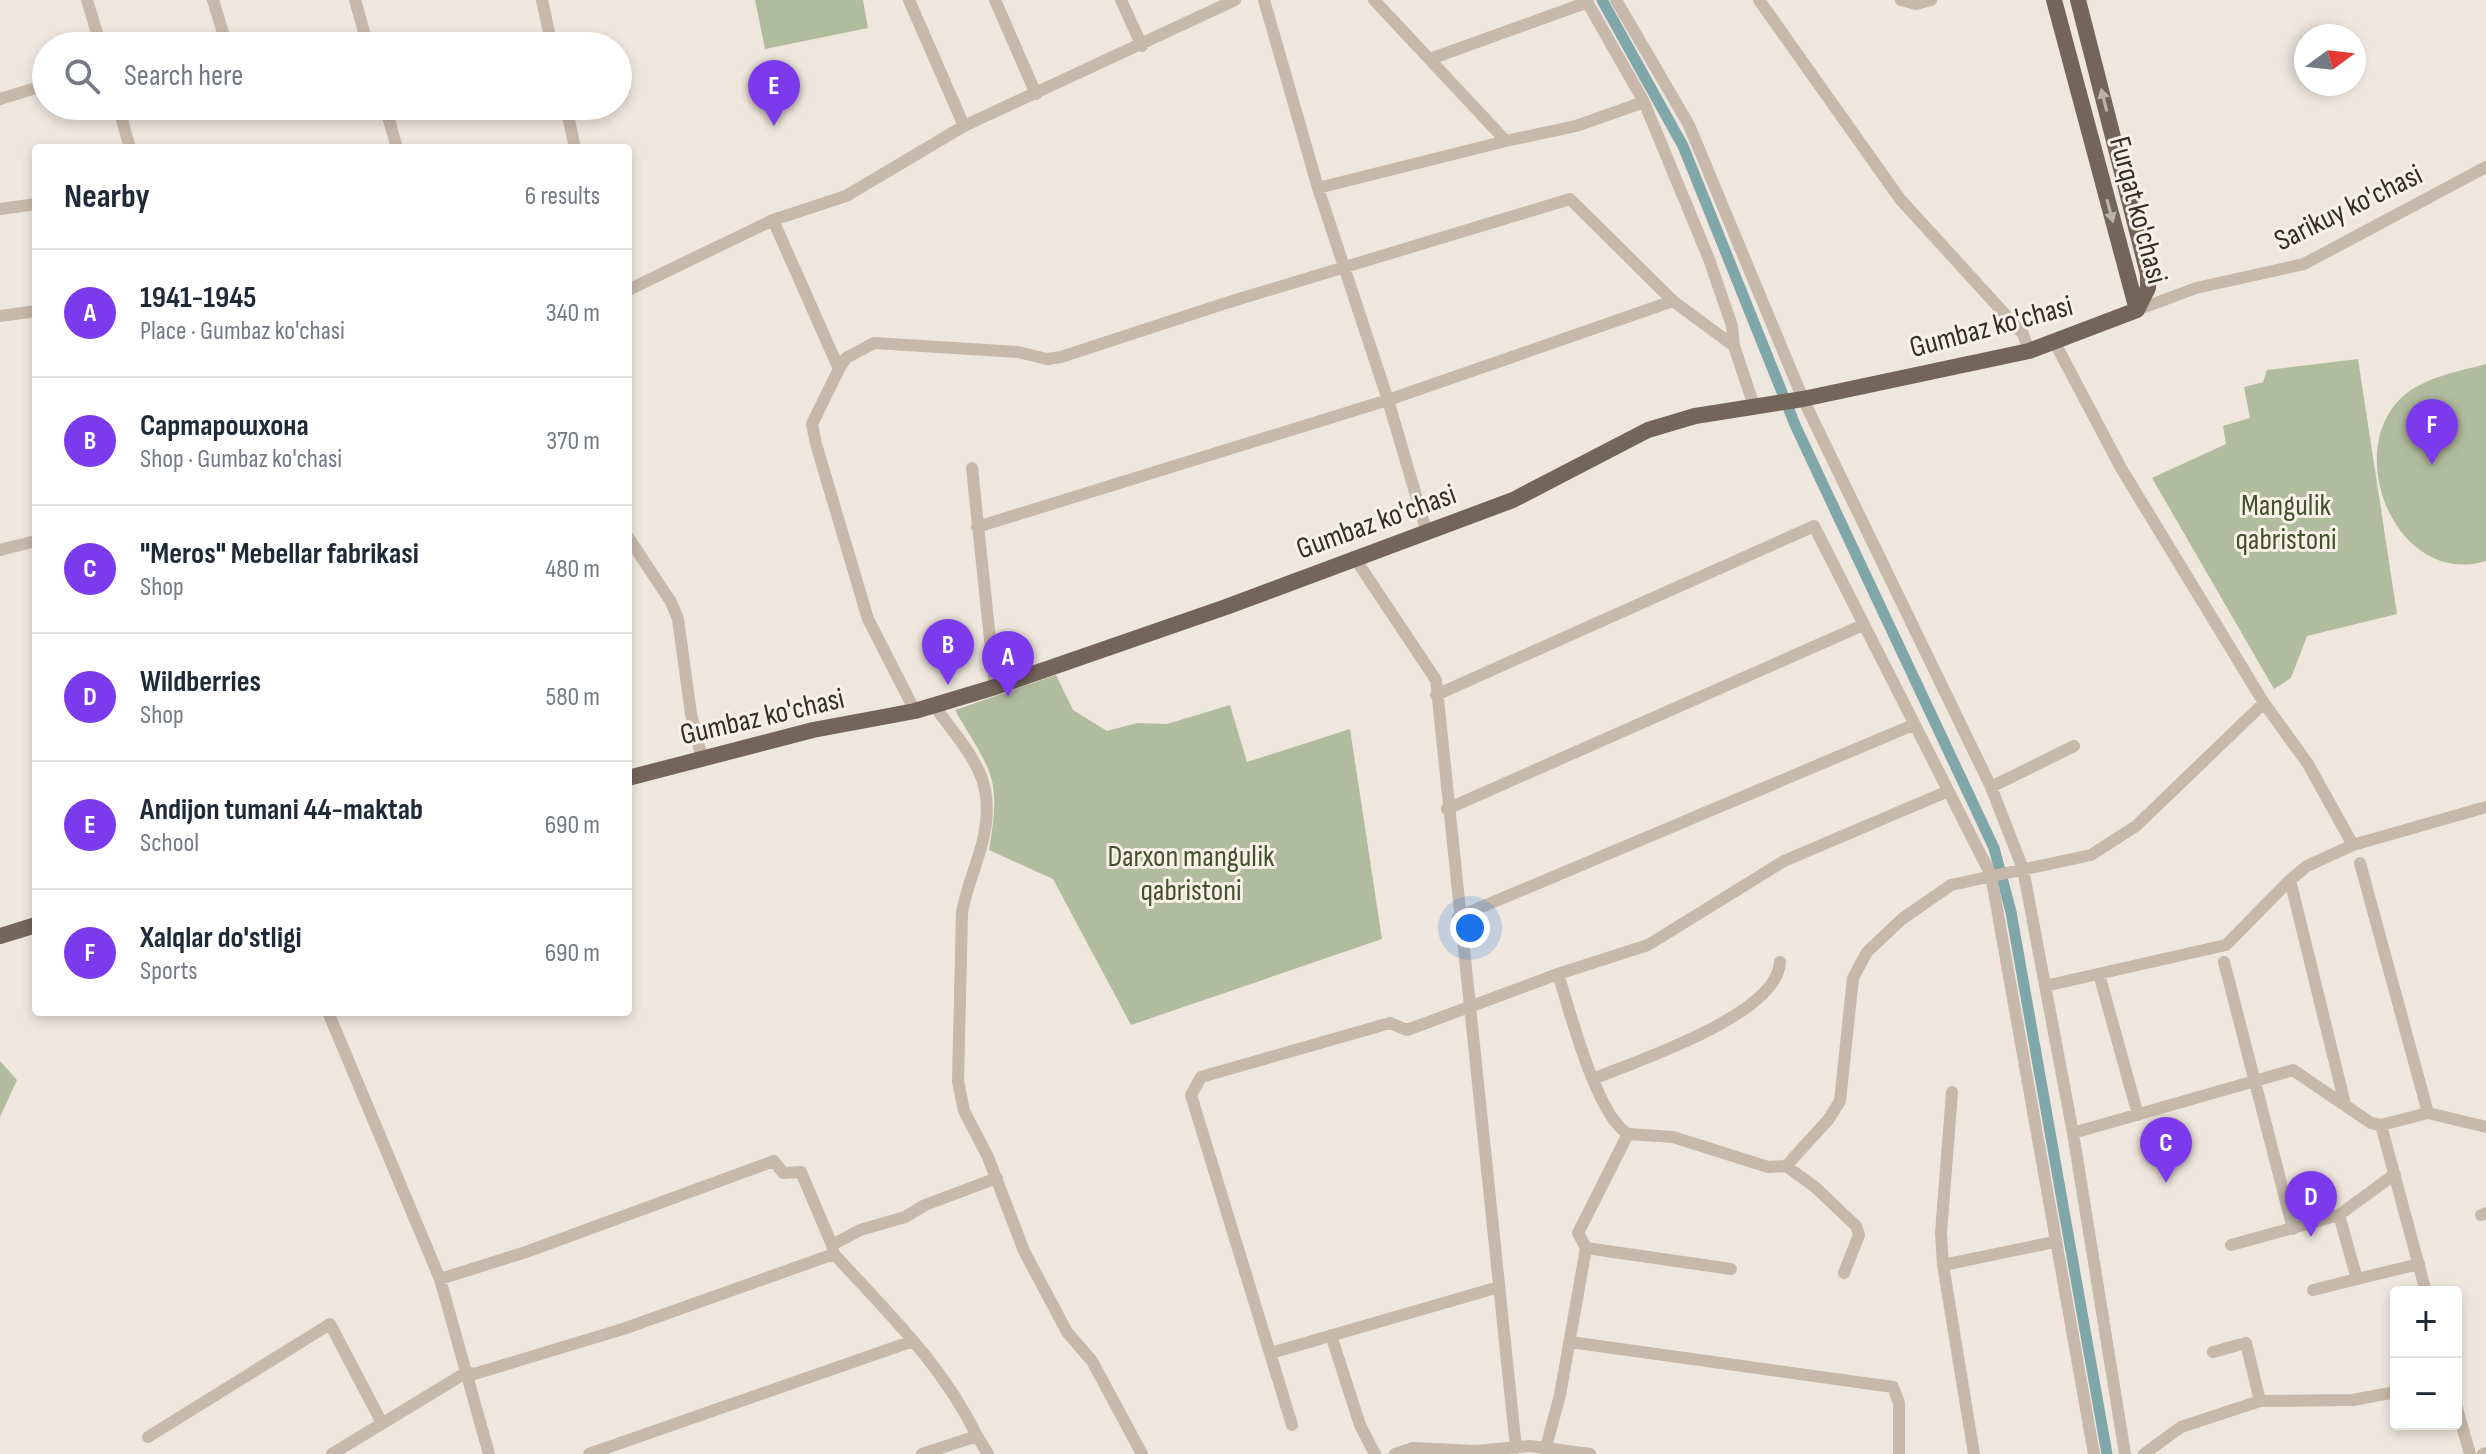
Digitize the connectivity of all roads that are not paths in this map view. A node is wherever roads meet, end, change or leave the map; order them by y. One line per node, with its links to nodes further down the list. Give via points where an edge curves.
1 (87, 0): 18 (street)
2 (213, 0): 19 (street)
3 (355, 0): 20 (street)
4 (542, 0): 21 (street)
5 (909, 0): 31 (street)
6 (995, 0): 25 (street)
7 (1121, 0): 22 (street)
8 (1235, 0): 22 (street)
9 (1264, 0): 37 (street)
10 (1374, 0): 23 (street)
11 (1616, 0): 51 (street, via 1689,125)
12 (1759, 0): 49 (street, via 1891,187 2023,334)
13 (1901, 0): 14 (street)
14 (1931, 0)
15 (2054, 0): 44 (main road, Furqat ko'chasi, one-way to 44)
16 (2078, 0): 44 (main road, Furqat ko'chasi, one-way to 16, via 2148,288 2148,274)
17 (1587, 1): 23 (street); 27 (street)
18 (97, 32)
19 (223, 32)
20 (364, 32)
21 (549, 32)
22 (1142, 46): 25 (street)
23 (1430, 59): 32 (street)
24 (32, 89): 26 (street)
25 (1036, 94): 31 (street)
26 (0, 99)
27 (1644, 102): 32 (street, via 1576,126); 48 (street, via 1709,259)
28 (122, 120): 33 (street)
29 (389, 120): 34 (street)
30 (569, 120): 35 (street)
31 (964, 126): 40 (street, via 846,196)
32 (1506, 141): 37 (street)
33 (129, 144)
34 (396, 144)
35 (574, 144)
36 (2486, 167): 44 (street, Sarikuy ko'chasi, via 2304,264 2196,288)
37 (1318, 188): 41 (street)
38 (32, 205): 39 (street)
39 (0, 209)
40 (773, 220): 42 (street); 50 (street)
41 (1345, 266): 43 (street, via 1570,199); 50 (street, via 1061,357 874,343 846,358); 52 (street)
42 (632, 288)
43 (1673, 301): 48 (street); 52 (street)
44 (2137, 310): 47 (main road, Gumbaz ko'chasi)
45 (32, 312): 46 (street)
46 (0, 316)
47 (2055, 343): 49 (main road, Gumbaz ko'chasi); 64 (street, via 2121,468)
48 (1734, 346): 53 (street)
49 (2029, 351): 51 (main road, Gumbaz ko'chasi)
50 (839, 369): 66 (street, via 812,424 816,444 868,619)
51 (1803, 399): 53 (main road, Gumbaz ko'chasi); 71 (street)
52 (1388, 400): 55 (street); 56 (street)
53 (1754, 406): 56 (main road, Gumbaz ko'chasi, via 1648,430 1513,500)
54 (972, 468): 55 (street)
55 (977, 527): 62 (street)
56 (1427, 533): 60 (main road, Gumbaz ko'chasi)
57 (32, 542): 59 (street)
58 (632, 543): 69 (street, via 678,619)
59 (0, 550)
60 (1354, 557): 62 (main road, Gumbaz ko'chasi); 63 (street, via 1436,680)
61 (1863, 625): 63 (street, via 1818,523); 67 (street); 74 (street)
62 (995, 687): 65 (main road, Gumbaz ko'chasi)
63 (1436, 695): 74 (street)
64 (2264, 703): 75 (street, via 2308,764); 77 (street, via 2136,826 2091,855)
65 (934, 705): 66 (main road, Gumbaz ko'chasi); 102 (street, via 981,771 987,790 983,840 962,913 958,1081 964,1111)
66 (915, 711): 69 (main road, Gumbaz ko'chasi)
67 (1913, 725): 72 (street); 80 (street)
68 (2074, 746): 71 (street)
69 (702, 759): 70 (main road, Gumbaz ko'chasi)
70 (632, 777)
71 (1991, 787): 77 (street)
72 (1946, 792): 78 (street); 85 (street, via 1784,861 1648,945)
73 (2486, 807): 75 (street)
74 (1447, 809): 80 (street)
75 (2353, 845): 79 (street)
76 (2360, 863): 94 (street)
77 (2020, 869): 78 (street); 87 (street)
78 (1995, 874): 100 (street, via 1951,885 1867,952 1853,978 1840,1101); 105 (street)
79 (2290, 880): 86 (street, via 2226,945); 93 (street)
80 (1458, 917): 88 (street)
81 (32, 926): 82 (main road)
82 (0, 936)
83 (1780, 962): 90 (street, via 1774,981 1756,1001 1688,1041)
84 (2224, 962): 91 (street)
85 (1558, 974): 88 (street); 90 (street)
86 (2099, 974): 87 (street); 95 (street)
87 (2045, 986): 98 (street)
88 (1467, 1006): 116 (street); 122 (street, via 1407,1030 1390,1023 1212,1072 1192,1087)
89 (330, 1016): 113 (street)
90 (1593, 1079): 99 (street, via 1614,1122)
91 (2254, 1081): 93 (street, via 2293,1070); 95 (street); 104 (street)
92 (1952, 1092): 110 (street)
93 (2345, 1104): 96 (street)
94 (2428, 1113): 96 (street); 97 (street)
95 (2138, 1115): 98 (street)
96 (2381, 1125): 101 (street)
97 (2486, 1127)
98 (2073, 1133): 146 (street)
99 (1628, 1134): 100 (street, via 1673,1137 1768,1167); 107 (street, via 1581,1226 1579,1237)
100 (1786, 1166): 112 (street, via 1856,1226 1859,1235)
101 (2395, 1174): 103 (street); 109 (street)
102 (997, 1178): 108 (street, via 860,1230); 139 (street, via 1024,1251 1052,1305 1092,1361)
103 (2339, 1215): 104 (street); 114 (street)
104 (2293, 1229): 106 (street)
105 (2054, 1242): 110 (street); 145 (street)
106 (2231, 1245)
107 (1586, 1248): 111 (street); 120 (street)
108 (833, 1250): 113 (street, via 801,1172 783,1173 774,1161); 119 (street); 123 (street, via 623,1329)
109 (2419, 1264): 114 (street); 115 (street)
110 (1943, 1265): 144 (street)
111 (1731, 1269)
112 (1844, 1273)
113 (440, 1279): 123 (street)
114 (2357, 1279): 117 (street)
115 (2424, 1286)
116 (1499, 1287): 118 (street); 132 (street)
117 (2313, 1290)
118 (1331, 1335): 122 (street); 140 (street, via 1360,1425)
119 (913, 1341): 129 (street, via 948,1383); 136 (street)
120 (1570, 1342): 131 (street); 143 (street, via 1893,1387 1899,1403)
121 (2213, 1352): 125 (street, via 2246,1343)
122 (1271, 1353): 127 (street)
123 (467, 1372): 126 (street); 135 (street)
124 (2390, 1393): 125 (street, via 2353,1400)
125 (2260, 1401): 147 (street, via 2181,1427)
126 (382, 1423): 130 (street, via 330,1324); 134 (street)
127 (1292, 1425)
128 (2462, 1426): 148 (street)
129 (977, 1436): 137 (street); 138 (street)
130 (148, 1437)
131 (1546, 1447): 132 (street); 133 (street)
132 (1516, 1448): 141 (street, via 1413,1448)
133 (1566, 1453): 142 (street)
134 (332, 1454)
135 (489, 1454)
136 (589, 1454)
137 (922, 1454)
138 (988, 1454)
139 (1142, 1454)
140 (1375, 1454)
141 (1395, 1454)
142 (1590, 1454)
143 (1899, 1454)
144 (1974, 1454)
145 (2094, 1454)
146 (2125, 1454)
147 (2144, 1454)
148 (2470, 1454)

